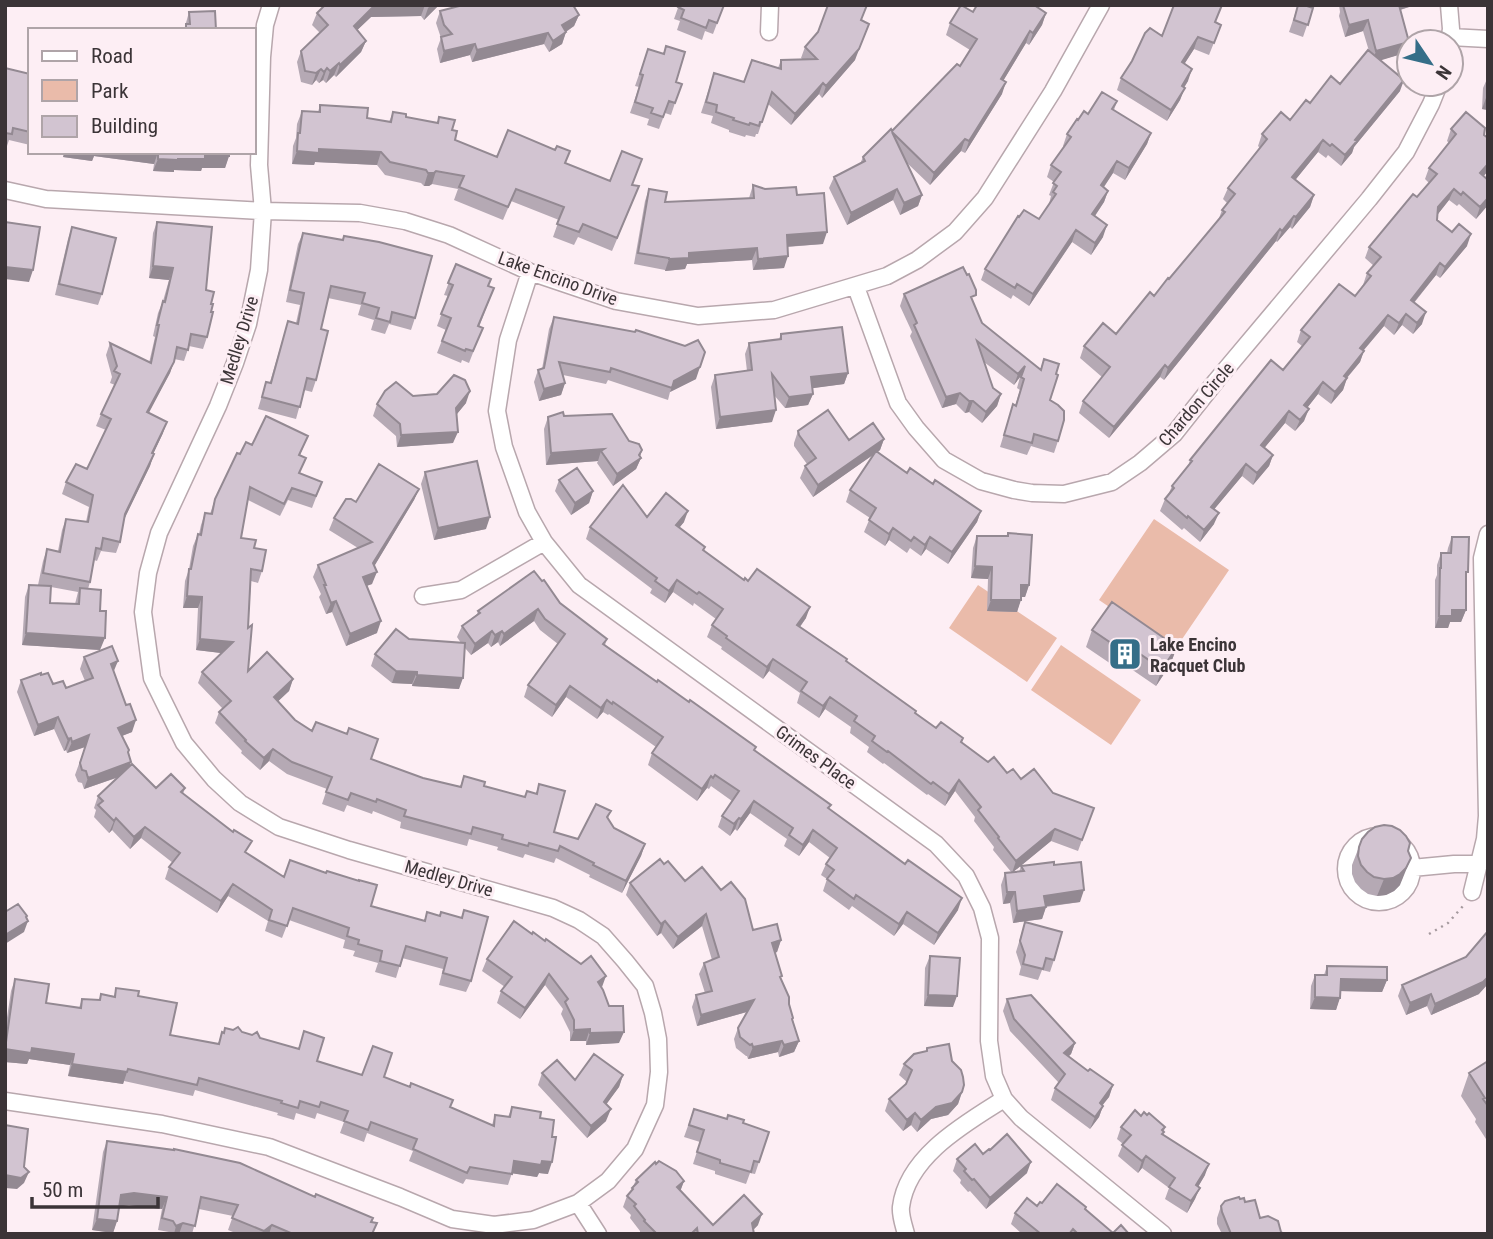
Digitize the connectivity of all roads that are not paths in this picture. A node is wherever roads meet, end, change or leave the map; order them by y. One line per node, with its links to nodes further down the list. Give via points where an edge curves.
1 (271, 5): 11 (street, Medley Drive, via 262,57 259,165)
2 (770, 5): 6 (street)
3 (1101, 5): 13 (street, Lake Encino Drive, via 985,198 955,232 917,260)
4 (1449, 5): 5 (street)
5 (1451, 28)
6 (769, 32)
7 (1488, 38): 8 (street)
8 (1465, 39)
9 (1434, 98): 13 (street, Chardon Circle, via 1406,152 1174,434 1112,482 1064,494 1032,493 981,481 944,460 898,403)
10 (5, 190): 11 (street, Lake Encino Drive, via 47,199)
11 (263, 211): 12 (street, Lake Encino Drive, via 360,213 405,221 449,235); 22 (street, Medley Drive, via 259,270 248,324 218,406 159,533 148,573 143,612 152,678 184,743 214,779 240,803 279,827 553,908 603,936 625,961 645,986 653,1013 659,1072 655,1105 635,1149 608,1181)
12 (530, 272): 13 (street, Lake Encino Drive, via 616,301 698,316 774,310); 15 (street, Grimes Place, via 508,340 497,411 504,447 527,512)
13 (856, 287)
14 (1488, 534): 17 (street, via 1482,558 1487,816)
15 (544, 542): 16 (street, via 461,590); 20 (street, Grimes Place, via 579,585 936,844 965,876 982,908 990,938 989,1041 994,1076)
16 (423, 596)
17 (1479, 864): 18 (street); 19 (street)
18 (1412, 868): 18 (street, via 1405,848 1386,836 1374,836 1354,847 1346,868 1353,890 1360,897 1380,902 1406,888)
19 (1472, 892)
20 (1004, 1099): 24 (street, via 955,1130 907,1183 900,1209); 25 (street, Grimes Place, via 1020,1118)
21 (5, 1101): 22 (street, Medley Drive, via 162,1124 269,1147 452,1219 494,1225 533,1220)
22 (578, 1203): 23 (street)
23 (598, 1234)
24 (906, 1234)
25 (1163, 1234)

